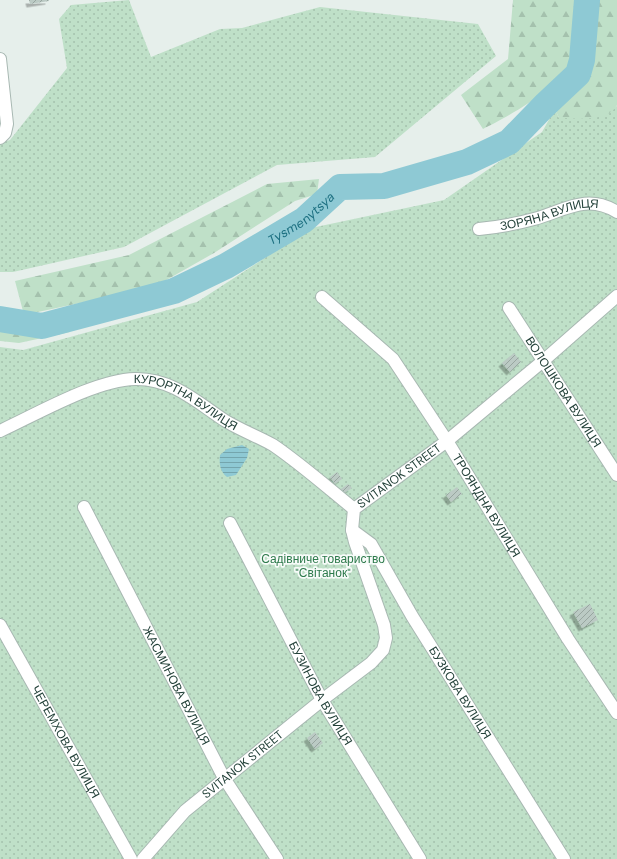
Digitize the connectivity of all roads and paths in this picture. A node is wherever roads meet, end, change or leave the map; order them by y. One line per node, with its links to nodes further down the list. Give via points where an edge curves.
1 (0, 59): 2 (street, via 7,124 5,133)
2 (0, 138)
3 (617, 212): 4 (street, ЗОРЯНА ВУЛИЦЯ, via 595,203 588,203 567,207 536,219)
4 (479, 229)
5 (617, 296): 8 (street, SVITANOK STREET)
6 (322, 297): 10 (street, ТРОЯНДНА ВУЛИЦЯ, via 393,359)
7 (509, 308): 8 (street, ВОЛОШКОВА ВУЛИЦЯ)
8 (544, 361): 10 (street, SVITANOK STREET); 11 (street, ВОЛОШКОВА ВУЛИЦЯ)
9 (0, 431): 13 (street, КУРОРТНА ВУЛИЦЯ, via 111,382 135,379 158,381 192,397 224,420 273,445)
10 (447, 441): 13 (street, SVITANOK STREET); 18 (street, ТРОЯНДНА ВУЛИЦЯ, via 568,639)
11 (617, 475)
12 (84, 507): 19 (street, ЖАСМИНОВА ВУЛИЦЯ)
13 (354, 509): 15 (street, SVITANOK STREET)
14 (230, 523): 17 (street, БУЗИНОВА ВУЛИЦЯ)
15 (352, 530): 17 (street, SVITANOK STREET, via 386,638 383,650 371,663); 24 (street, БУЗКОВА ВУЛИЦЯ, via 371,544 412,616)
16 (0, 625): 20 (street, ЧЕРЕМХОВА ВУЛИЦЯ, via 27,669)
17 (322, 700): 19 (street, SVITANOK STREET); 23 (street, БУЗИНОВА ВУЛИЦЯ)
18 (617, 713)
19 (224, 778): 21 (street, SVITANOK STREET, via 185,811); 22 (street, ЖАСМИНОВА ВУЛИЦЯ)
20 (131, 859)
21 (143, 859)
22 (277, 859)
23 (420, 859)
24 (564, 859)

